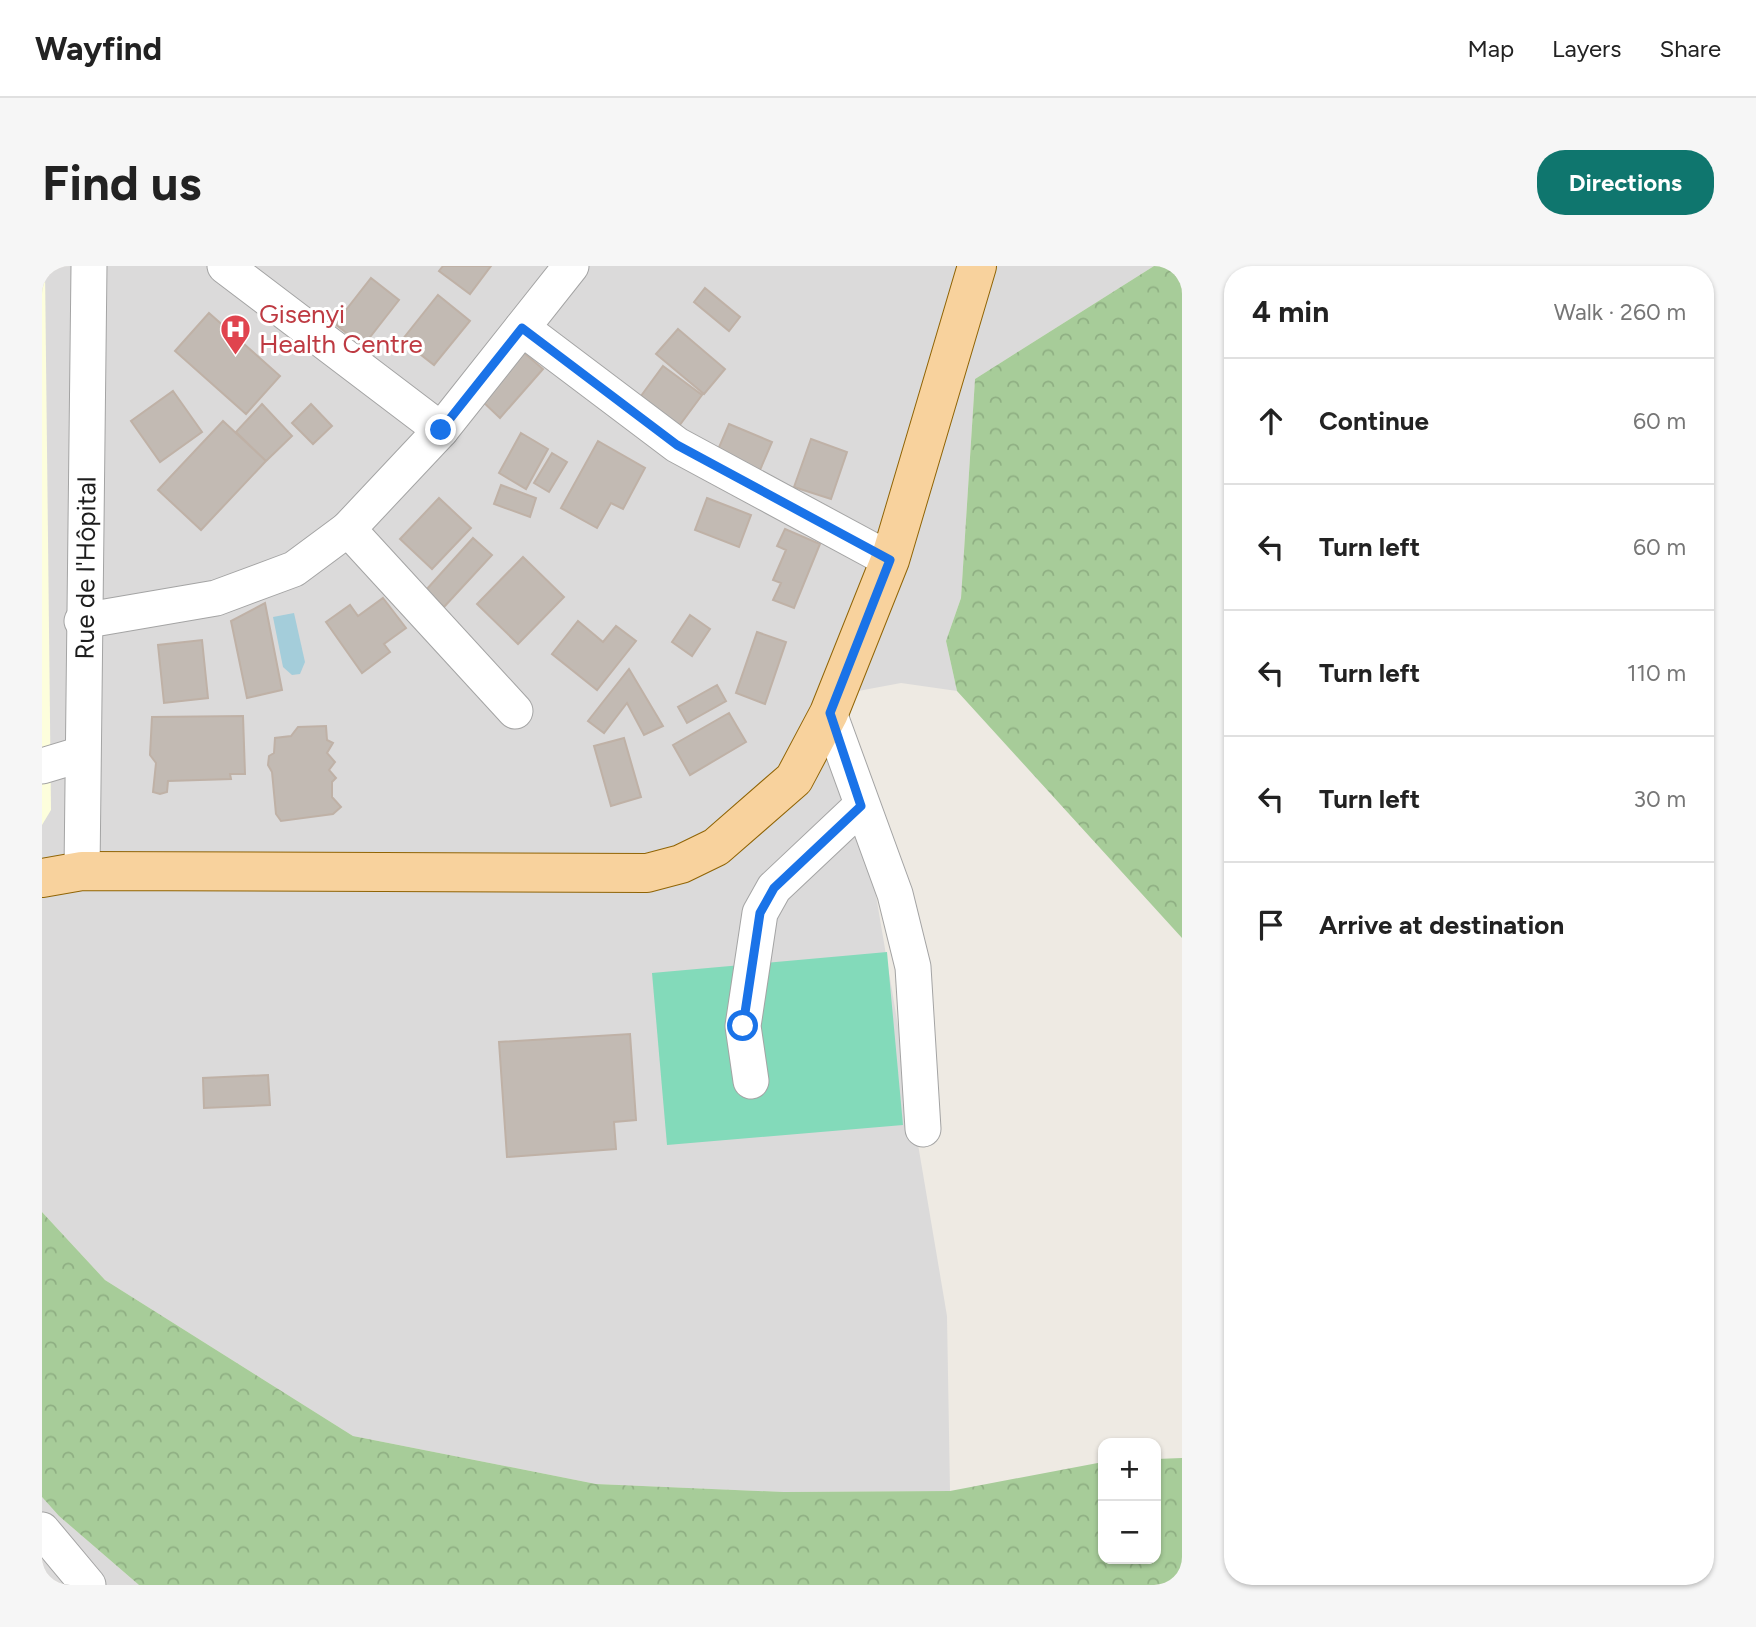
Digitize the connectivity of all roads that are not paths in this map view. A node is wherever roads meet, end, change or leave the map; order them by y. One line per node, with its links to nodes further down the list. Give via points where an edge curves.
1 (89, 266): 9 (street, Rue de l'Hôpital)
2 (225, 266): 6 (street)
3 (571, 266): 5 (street)
4 (977, 266): 8 (main road)
5 (522, 328): 6 (street); 8 (street, via 677,445)
6 (441, 430): 7 (street)
7 (348, 529): 9 (street, via 294,569 216,598); 10 (street)
8 (890, 560): 11 (main road)
9 (82, 621): 12 (street, Rue de l'Hôpital)
10 (515, 711)
11 (830, 713): 14 (street); 15 (main road, via 794,779 751,818 716,847 648,873)
12 (82, 754): 13 (street); 15 (street, Rue de l'Hôpital)
13 (42, 766)
14 (861, 806): 17 (street, via 774,888 760,913 743,1026); 18 (street, via 895,894 912,967)
15 (82, 871): 16 (main road)
16 (42, 878)
17 (751, 1081)
18 (923, 1129)
19 (42, 1530): 20 (street)
20 (88, 1585)

